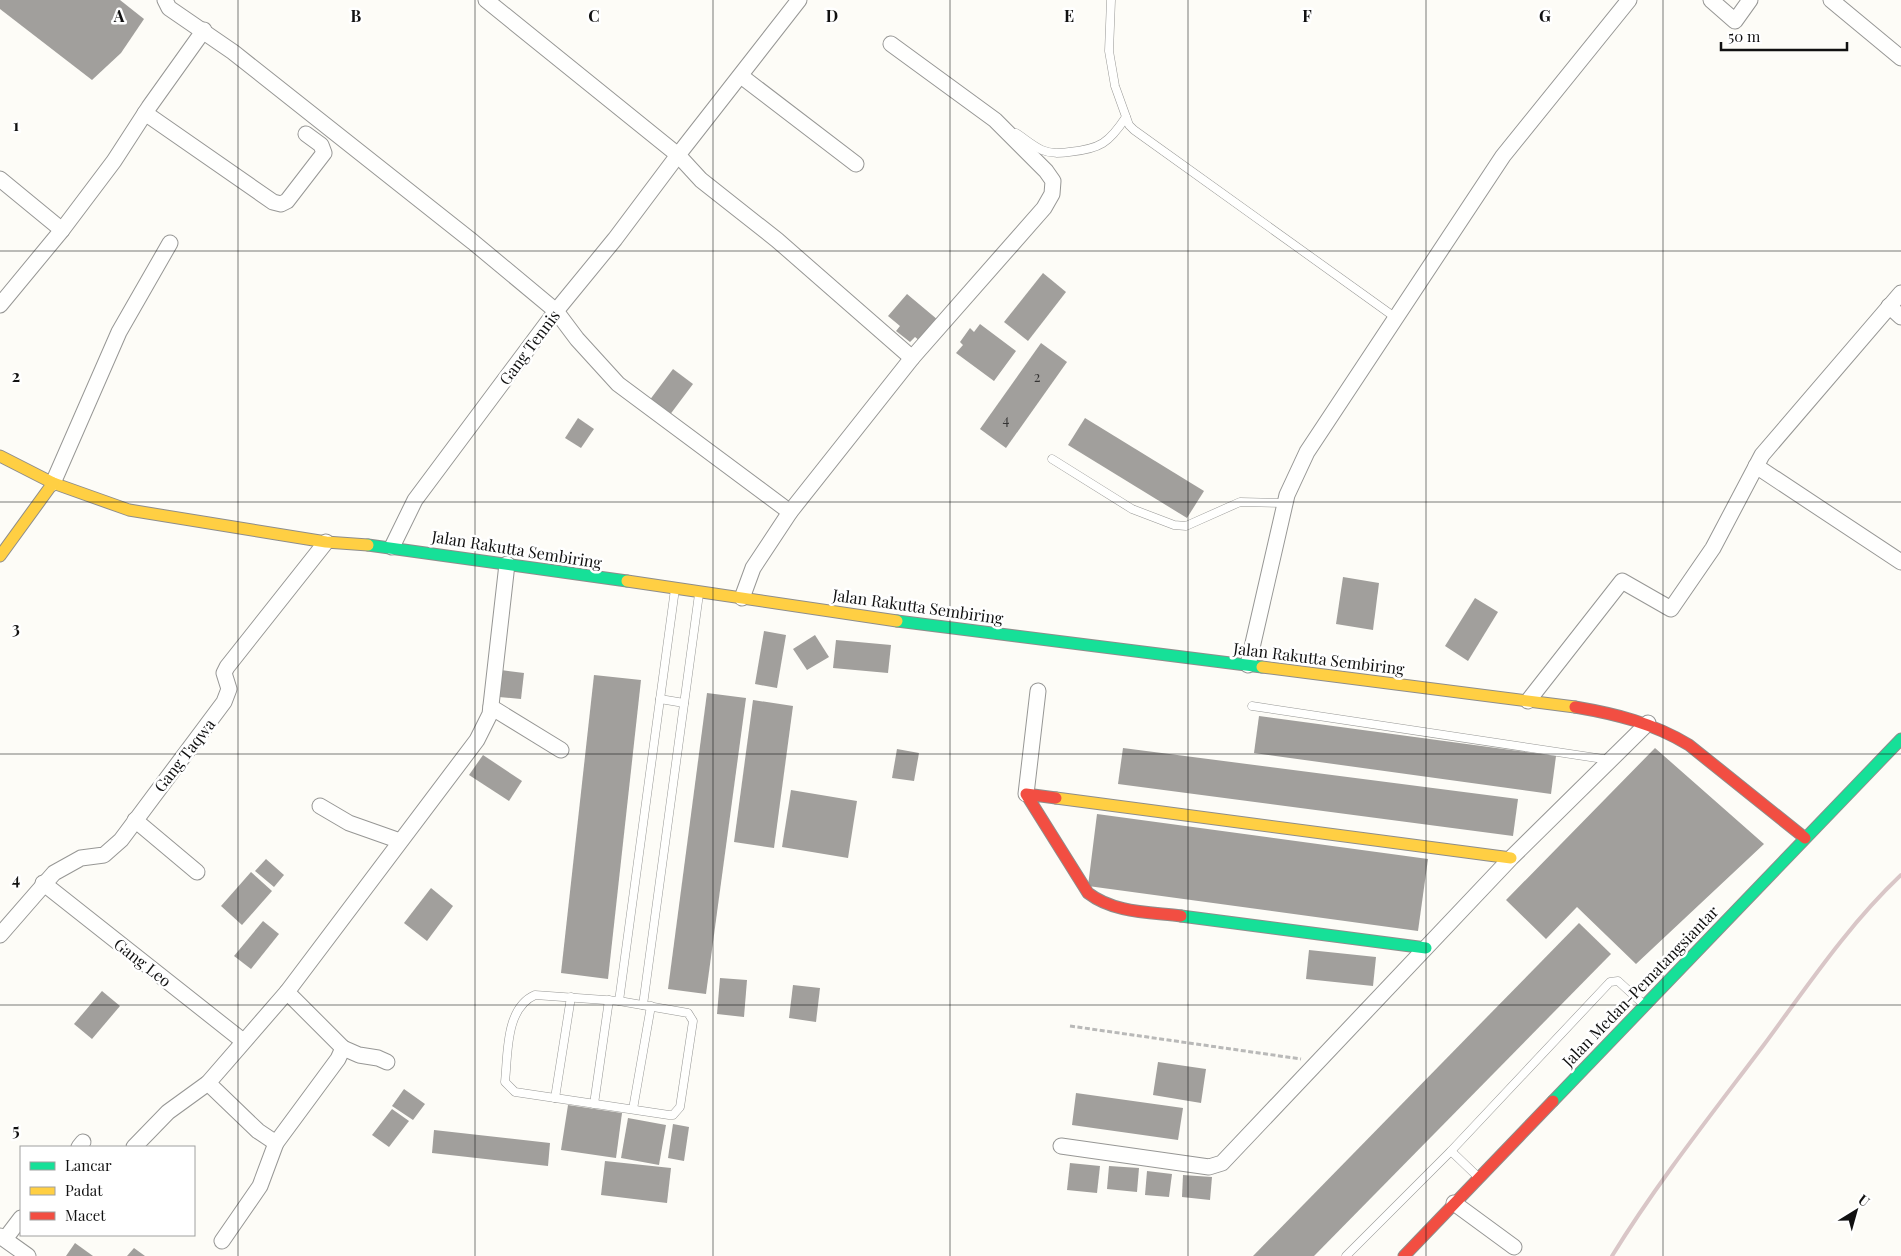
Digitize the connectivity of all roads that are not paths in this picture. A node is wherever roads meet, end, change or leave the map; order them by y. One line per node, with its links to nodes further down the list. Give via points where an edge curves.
1 (165, 0): 9 (street, via 169,8)
2 (486, 0): 17 (street)
3 (798, 0): 12 (street, Gang Tennis)
4 (1111, 0): 14 (lane, via 1109,51 1115,86)
5 (1630, 0): 27 (street, via 1503,156)
6 (1712, 0): 7 (street, via 1735,21)
7 (1750, 0)
8 (1831, 0): 11 (street)
9 (204, 30): 13 (street); 25 (street, via 424,202)
10 (891, 44): 15 (street)
11 (1901, 58)
12 (741, 76): 17 (street, Gang Tennis); 18 (street)
13 (145, 113): 16 (street, via 273,202 281,204 287,201 324,154 321,145); 20 (street)
14 (1126, 117): 15 (lane, via 1102,146 1054,153 1042,150); 27 (lane, via 1134,130)
15 (995, 120): 28 (street, via 1046,171 1053,181 1052,194 1044,208)
16 (306, 134)
17 (678, 155): 25 (street, Gang Tennis); 28 (street, via 701,180 777,240)
18 (856, 164)
19 (0, 179): 20 (street)
20 (62, 230): 23 (street)
21 (170, 243): 32 (street, via 119,332)
22 (1901, 293): 24 (street)
23 (0, 305)
24 (1889, 306): 26 (street); 31 (street)
25 (556, 311): 34 (street, via 618,384); 36 (street, Gang Tennis, via 415,500)
26 (1901, 317)
27 (1396, 318): 33 (street, via 1307,452)
28 (912, 358): 34 (street)
29 (0, 456): 32 (main road, Jalan Rakutta Sembiring)
30 (1052, 459): 33 (lane, via 1132,509 1174,525 1186,526 1240,502)
31 (1756, 466): 38 (street); 46 (street, via 1713,548 1671,609 1622,580)
32 (53, 483): 35 (main road, Jalan Rakutta Sembiring, via 128,510); 37 (main road)
33 (1285, 503): 43 (street)
34 (790, 512): 42 (street, via 753,568)
35 (326, 542): 36 (main road, Jalan Rakutta Sembiring); 56 (street, Gang Taqwa, via 227,667 224,672 229,689 224,702)
36 (392, 547): 39 (main road, Jalan Rakutta Sembiring)
37 (0, 556)
38 (1901, 562)
39 (507, 564): 40 (main road, Jalan Rakutta Sembiring); 49 (street)
40 (675, 589): 41 (main road, Jalan Rakutta Sembiring); 45 (lane)
41 (700, 592): 42 (main road, Jalan Rakutta Sembiring); 47 (lane)
42 (742, 598): 43 (main road, Jalan Rakutta Sembiring)
43 (1248, 665): 46 (main road, Jalan Rakutta Sembiring)
44 (1038, 691): 54 (street)
45 (660, 699): 47 (lane); 67 (lane)
46 (1528, 701): 50 (main road, Jalan Rakutta Sembiring, via 1629,716)
47 (684, 703): 68 (lane)
48 (1252, 706): 53 (lane)
49 (491, 707): 52 (street); 58 (street, via 477,740)
50 (1648, 723): 53 (street); 57 (main road, Jalan Rakutta Sembiring, via 1689,744)
51 (1901, 739): 57 (main road, Jalan Medan-Pematangsiantar)
52 (561, 750)
53 (1610, 760): 59 (street)
54 (1026, 794): 59 (main road); 63 (main road, via 1088,893 1100,902 1118,908)
55 (320, 806): 58 (street, via 349,823)
56 (135, 820): 60 (street); 61 (street, Gang Taqwa, via 104,855 80,858 54,873)
57 (1805, 838): 69 (main road, Jalan Medan-Pematangsiantar)
58 (400, 842): 64 (street)
59 (1510, 858): 63 (street)
60 (197, 872)
61 (44, 883): 62 (street, Gang Taqwa); 70 (street, Gang Leo)
62 (0, 935)
63 (1426, 948): 79 (street, via 1222,1163 1210,1166)
64 (287, 992): 70 (street); 71 (street)
65 (571, 997): 66 (lane); 74 (lane); 74 (lane, via 530,997 511,1025 505,1082 515,1092)
66 (609, 1000): 67 (lane); 75 (lane)
67 (619, 1001): 68 (lane)
68 (647, 1005): 76 (lane); 76 (lane, via 683,1012 693,1021 680,1107 669,1115)
69 (1645, 1005): 80 (lane, via 1618,981 1610,982); 81 (main road, Jalan Medan-Pematangsiantar)
70 (243, 1041): 73 (street)
71 (343, 1048): 72 (street, via 358,1056); 77 (street)
72 (387, 1062)
73 (208, 1083): 77 (street, via 258,1131); 78 (street, via 168,1112)
74 (555, 1098): 75 (lane)
75 (594, 1104): 76 (lane)
76 (633, 1110)
77 (276, 1142): 85 (street, via 260,1186)
78 (135, 1146)
79 (1062, 1146)
80 (1452, 1151): 81 (lane); 88 (lane)
81 (1478, 1177): 82 (main road, Jalan Medan-Pematangsiantar)
82 (1454, 1203): 86 (street); 89 (main road, Jalan Medan-Pematangsiantar)
83 (20, 1219): 84 (street)
84 (2, 1237): 87 (street)
85 (222, 1241)
86 (1514, 1248)
87 (28, 1256)
88 (1346, 1256)
89 (1404, 1256)

